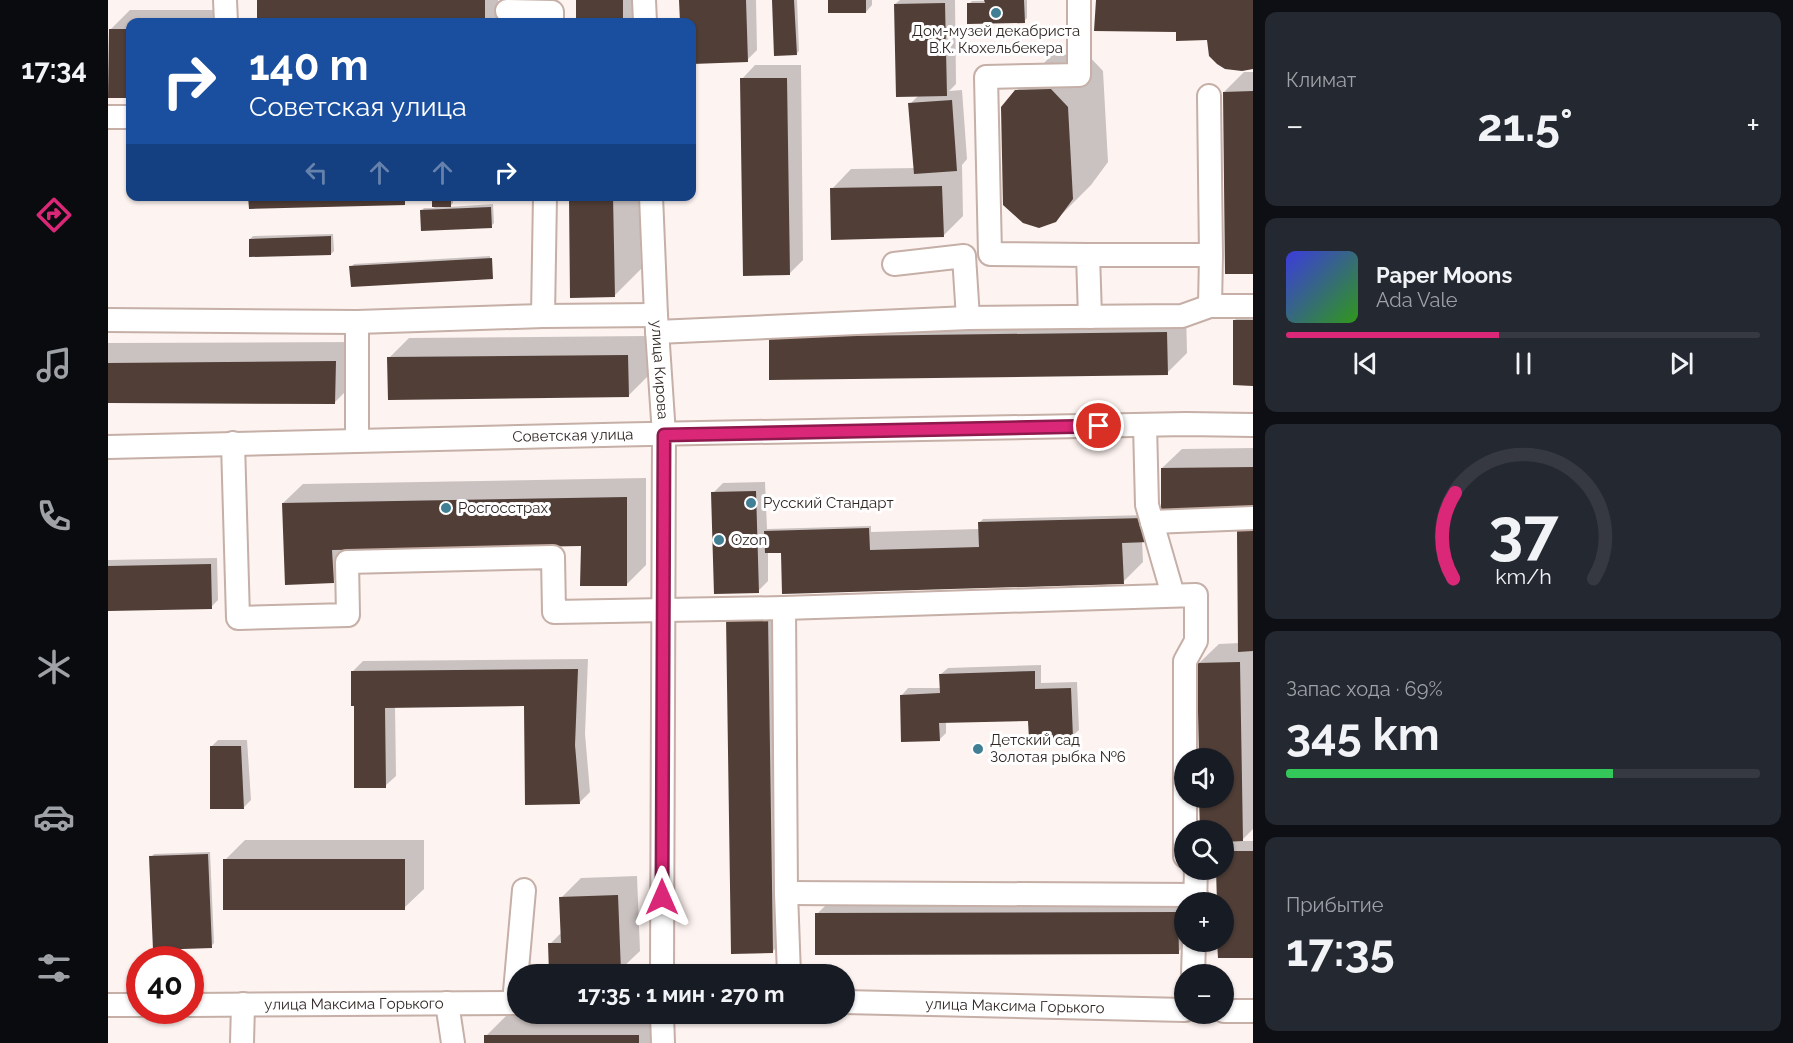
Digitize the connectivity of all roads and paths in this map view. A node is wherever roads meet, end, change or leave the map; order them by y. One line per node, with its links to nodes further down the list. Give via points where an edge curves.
1 (225, 0): 5 (street)
2 (644, 0): 7 (street)
3 (1079, 0): 13 (street, via 1079,75 986,77 990,254)
4 (507, 11): 6 (street, via 552,12)
5 (226, 18)
6 (552, 18)
7 (645, 18)
8 (1209, 96): 14 (street)
9 (108, 117): 10 (street)
10 (126, 117)
11 (545, 201): 18 (street)
12 (651, 201): 23 (street, улица Кирова)
13 (1088, 255): 14 (street); 19 (street)
14 (1211, 255): 16 (street)
15 (894, 264): 20 (street, via 964,256)
16 (1210, 306): 17 (street); 19 (street, via 1182,316)
17 (1253, 306)
18 (543, 316): 22 (street); 23 (street)
19 (1090, 317): 20 (street)
20 (968, 318): 23 (street)
21 (108, 320): 22 (street)
22 (357, 322): 27 (street)
23 (657, 323): 26 (street, улица Кирова)
24 (1145, 425): 25 (street, Советская улица); 26 (street, Советская улица); 31 (street, via 1147,505)
25 (1253, 425)
26 (664, 435): 27 (street, Советская улица); 34 (street, улица Кирова)
27 (357, 439): 28 (street, Советская улица)
28 (233, 443): 29 (street, Советская улица); 34 (street, via 238,618 348,615 346,562 553,557 554,612)
29 (108, 447)
30 (1253, 518): 31 (street)
31 (1152, 522): 32 (street)
32 (1173, 596): 33 (street); 35 (street, via 1196,595 1196,641 1185,661)
33 (784, 608): 34 (street); 37 (street)
34 (663, 609): 40 (street, улица Кирова)
35 (1185, 820)
36 (524, 890): 39 (street)
37 (786, 893): 38 (street); 41 (street)
38 (1174, 899)
39 (519, 964)
40 (662, 964)
41 (789, 964)
42 (855, 1002): 49 (street, улица Максима Горького)
43 (447, 1003): 44 (street, улица Максима Горького); 48 (street, улица Максима Горького); 54 (street)
44 (507, 1003)
45 (108, 1005): 46 (street)
46 (126, 1005)
47 (204, 1005): 48 (street, улица Максима Горького)
48 (243, 1005): 53 (street)
49 (1174, 1010)
50 (1234, 1011): 51 (street)
51 (1253, 1011)
52 (662, 1024): 55 (street)
53 (242, 1043)
54 (453, 1043)
55 (663, 1043)

